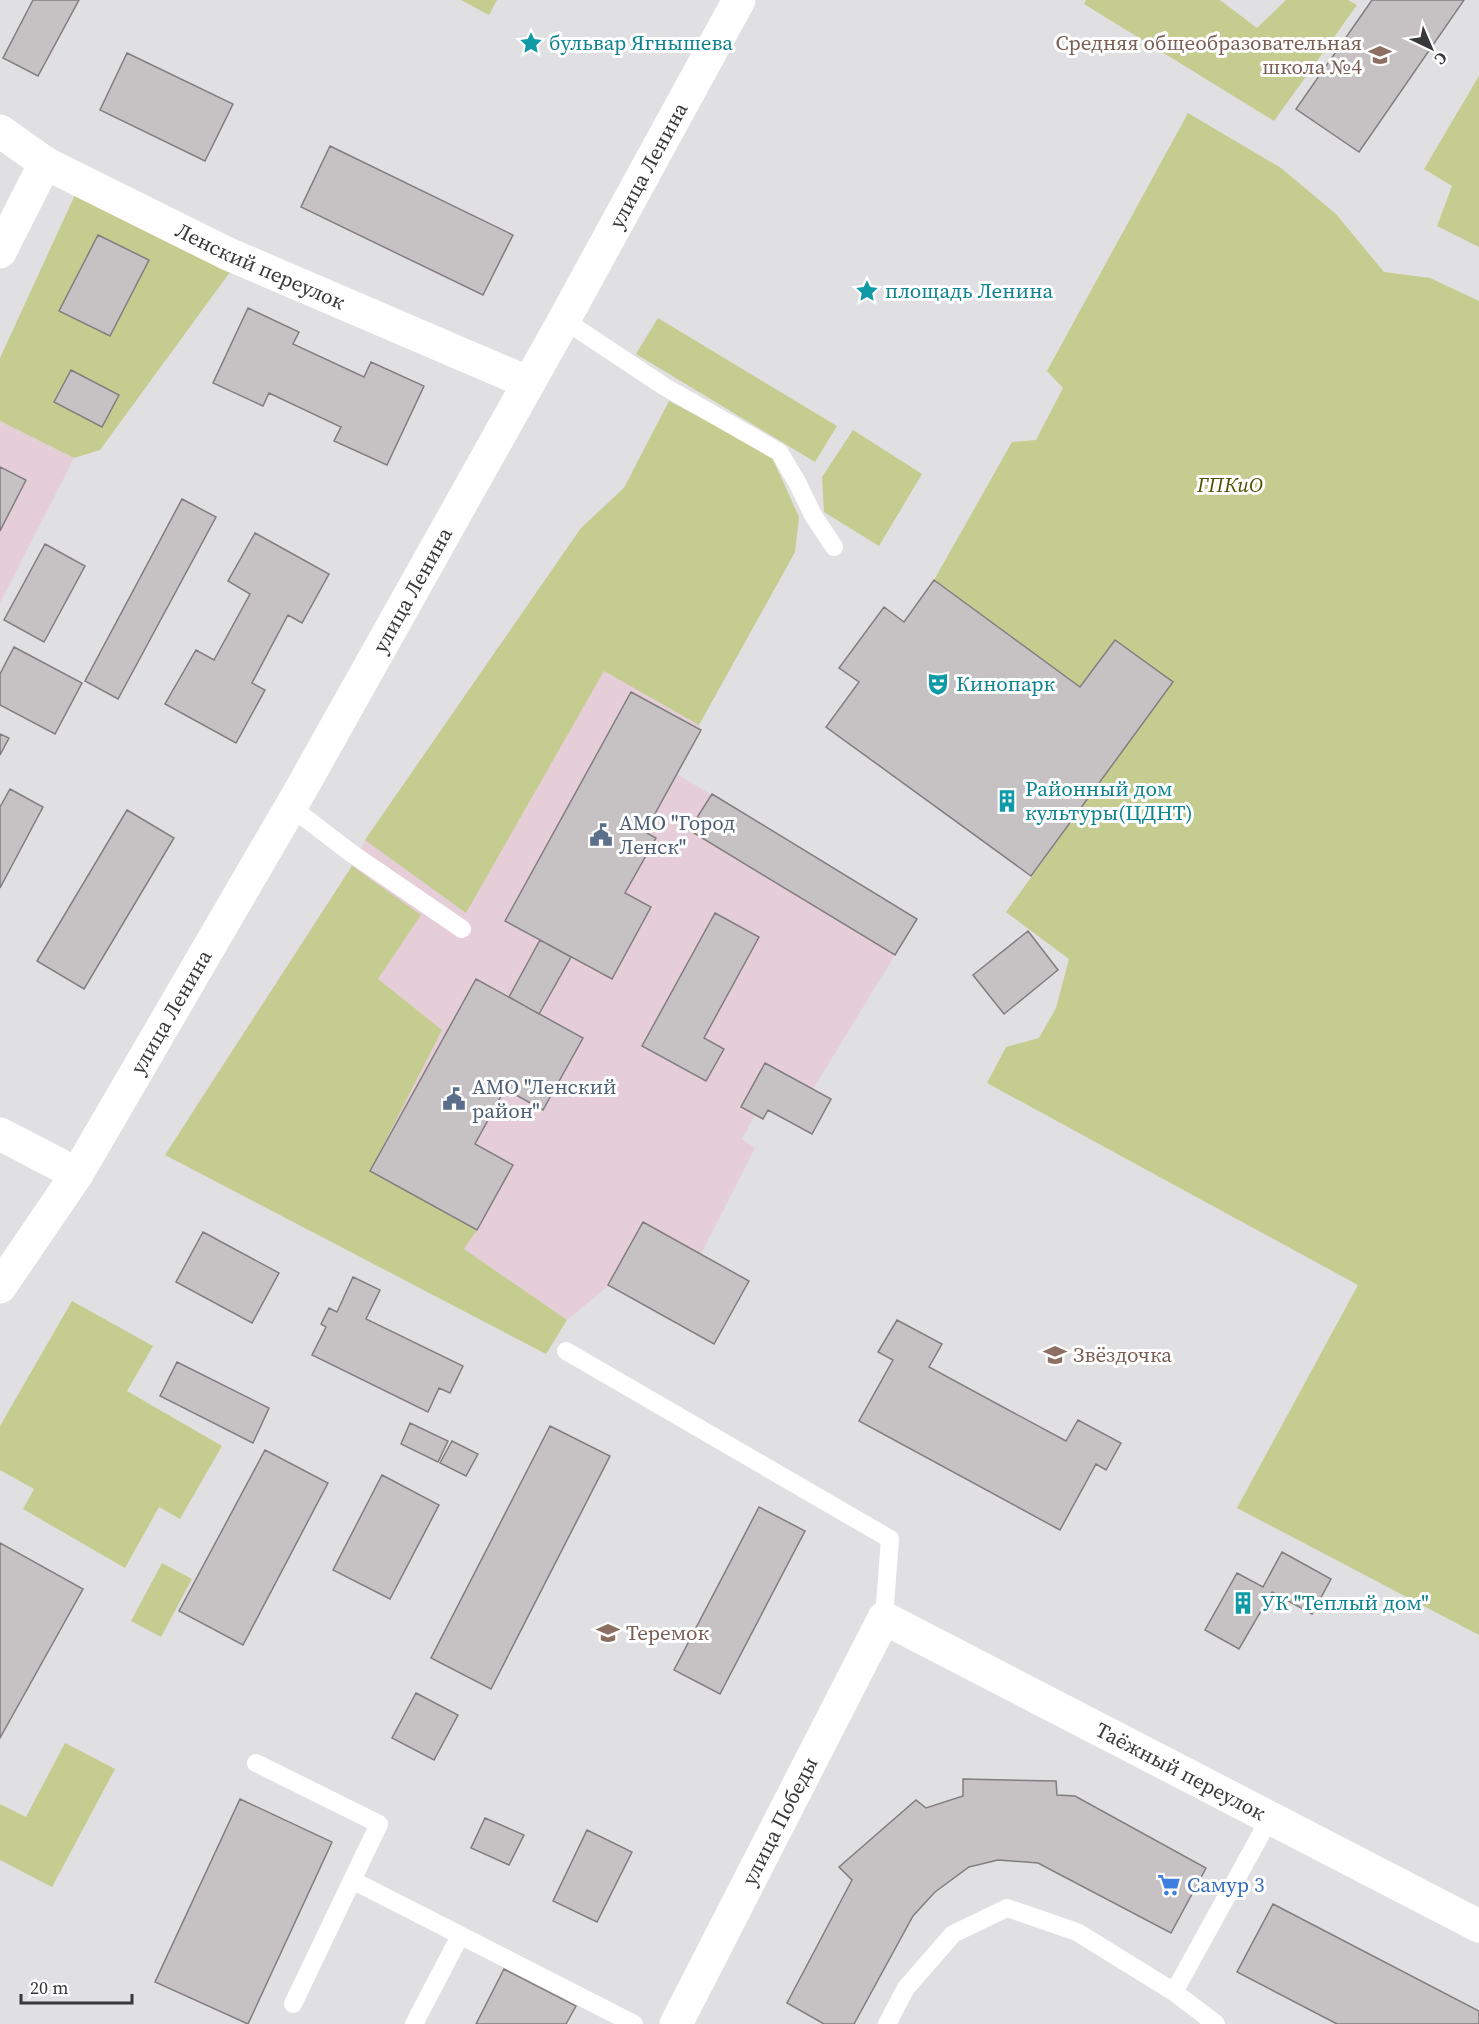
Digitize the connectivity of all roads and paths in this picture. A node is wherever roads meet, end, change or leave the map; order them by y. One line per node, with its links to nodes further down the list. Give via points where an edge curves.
1 (740, 0): 5 (street, улица Ленина)
2 (0, 132): 3 (street, Ленский переулок)
3 (45, 163): 4 (street); 6 (street, Ленский переулок, via 226,253)
4 (0, 252)
5 (564, 320): 6 (street, улица Ленина); 7 (lane, via 665,387 778,452)
6 (529, 383): 8 (street, улица Ленина)
7 (834, 547)
8 (291, 807): 9 (lane); 11 (street, улица Ленина)
9 (462, 929)
10 (0, 1134): 11 (street)
11 (76, 1174): 12 (street, улица Ленина)
12 (0, 1287)
13 (566, 1351): 14 (lane, via 890,1539)
14 (884, 1618): 16 (street, Таёжный переулок); 22 (street, улица Победы)
15 (256, 1763): 17 (lane, via 379,1824)
16 (1270, 1818): 18 (street, Таёжный переулок); 20 (lane)
17 (352, 1880): 19 (lane); 21 (lane)
18 (1479, 1926)
19 (460, 1936): 23 (lane); 24 (lane)
20 (1174, 1992): 25 (lane, via 1077,1932 1007,1908 952,1934 906,1988); 26 (lane)
21 (293, 2004)
22 (689, 2020)
23 (414, 2024)
24 (634, 2024)
25 (887, 2024)
26 (1216, 2024)

